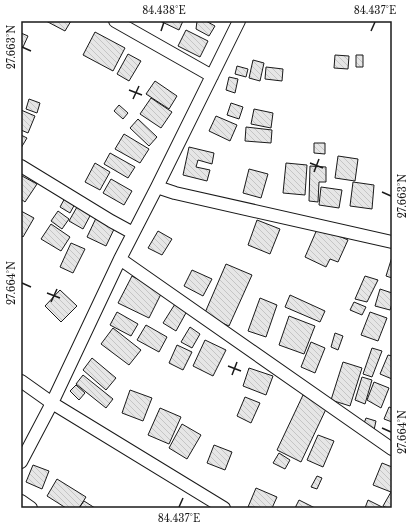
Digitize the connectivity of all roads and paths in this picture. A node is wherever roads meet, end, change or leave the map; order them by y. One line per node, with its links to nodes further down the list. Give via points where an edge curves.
1 (115, 21): 3 (street)
2 (239, 21): 3 (street)
3 (212, 76): 5 (street)
4 (21, 166): 6 (street)
5 (157, 187): 6 (street); 7 (street)
6 (133, 233): 8 (street)
7 (392, 242)
8 (120, 259): 10 (street); 11 (street)
9 (21, 381): 10 (street)
10 (52, 403): 12 (street); 15 (street)
11 (392, 449)
12 (21, 462)
13 (21, 501): 14 (street)
14 (32, 508)
15 (224, 508)

